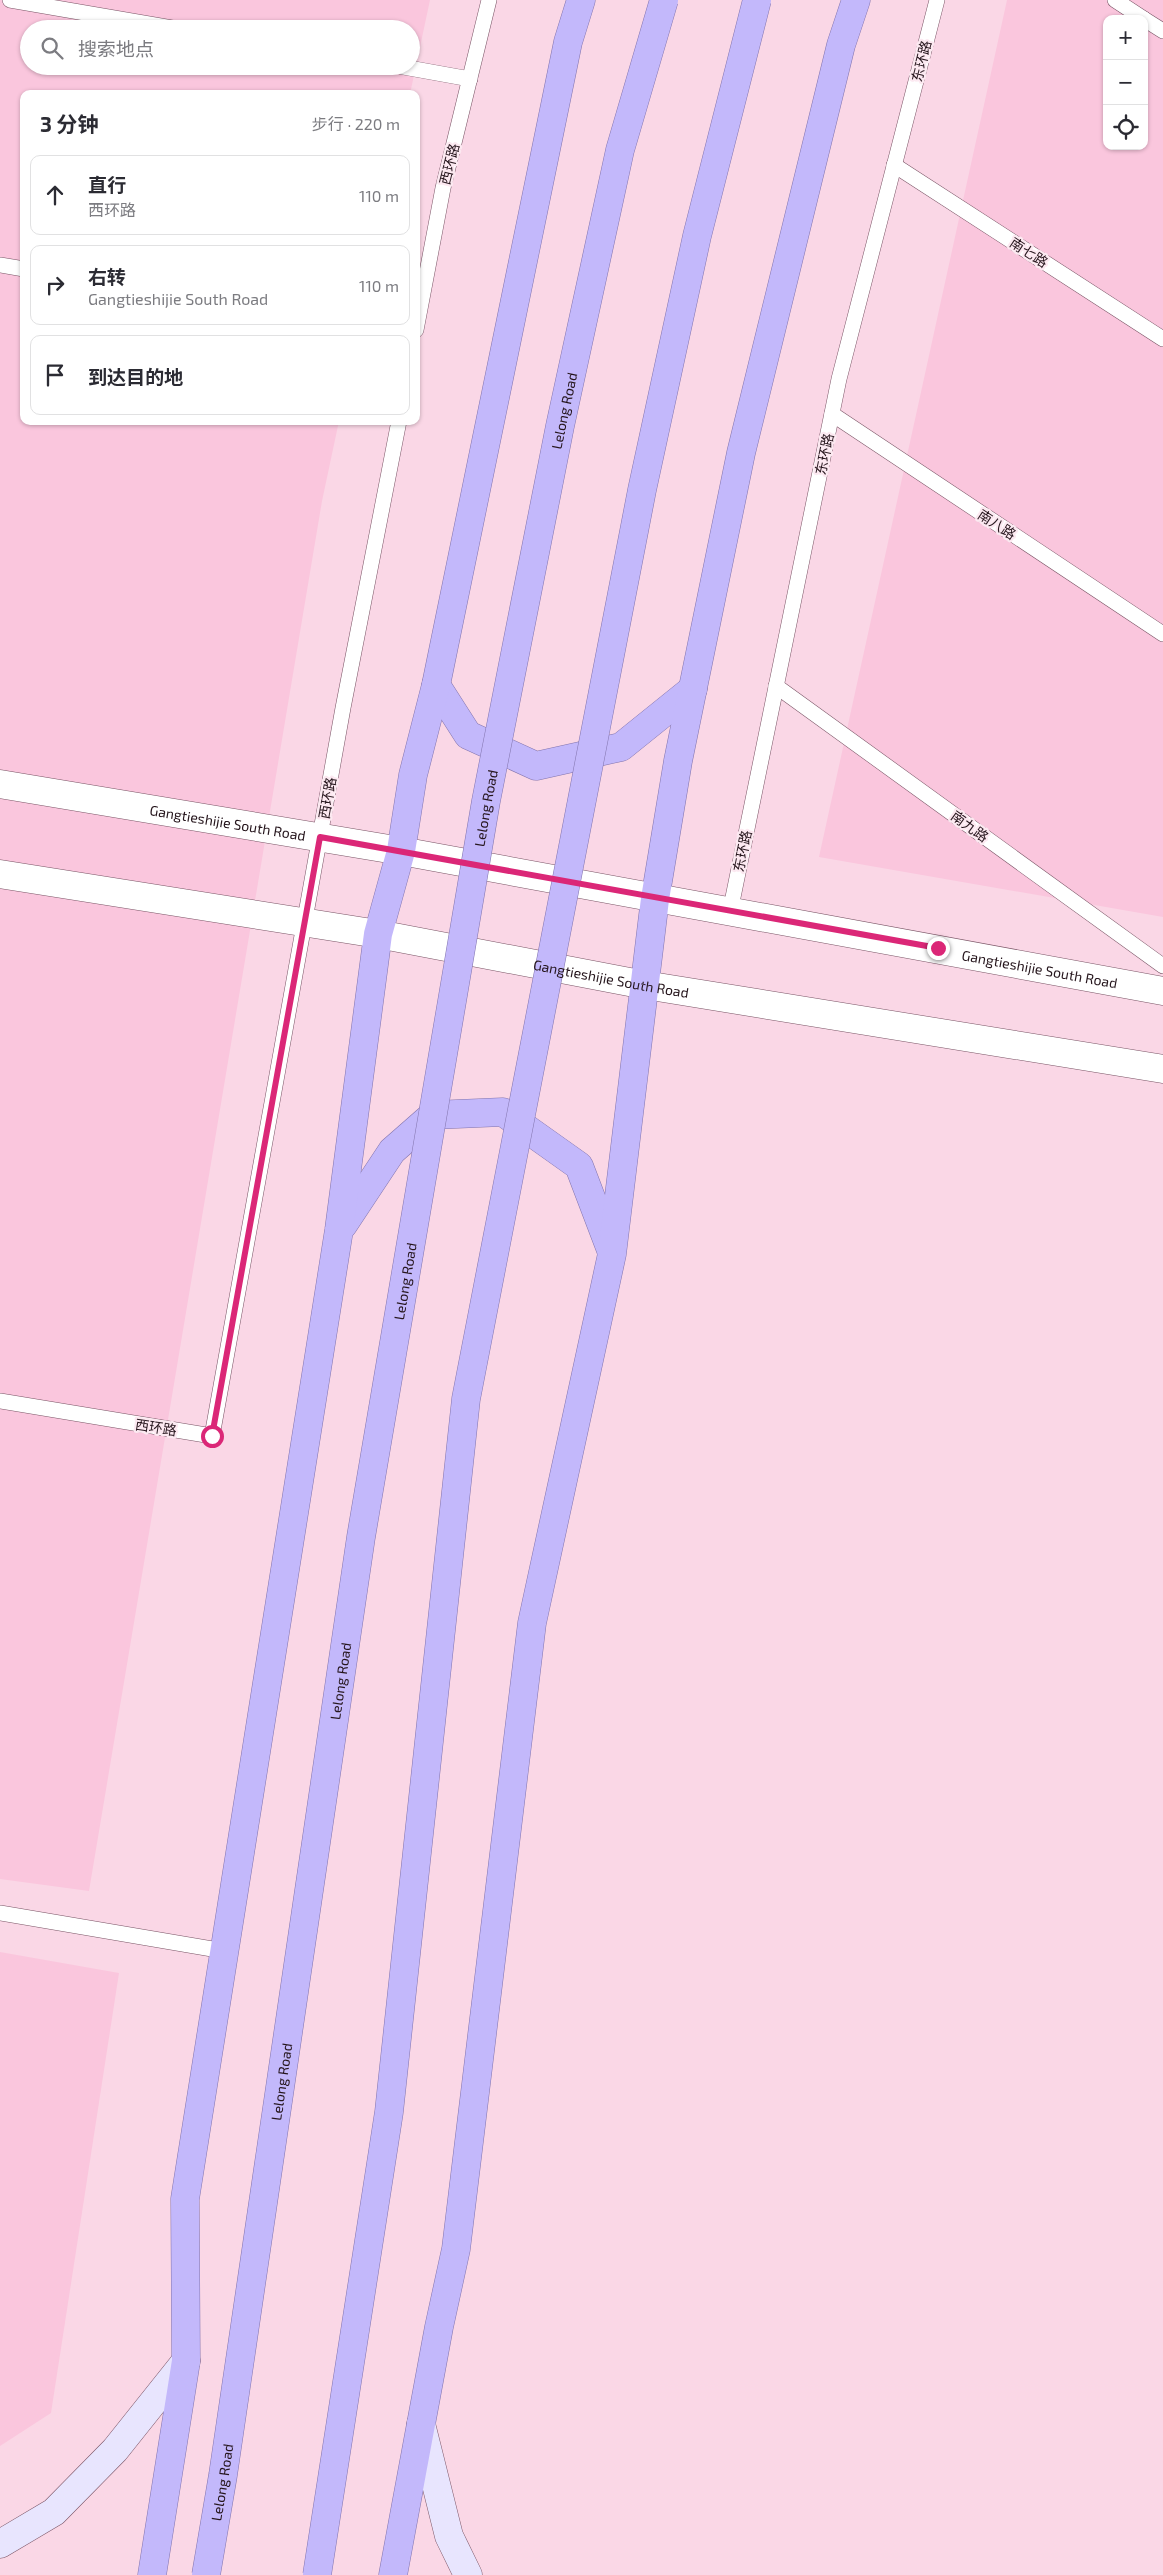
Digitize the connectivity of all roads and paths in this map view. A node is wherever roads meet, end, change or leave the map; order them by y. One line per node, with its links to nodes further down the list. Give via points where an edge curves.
1 (10, 0): 10 (lane)
2 (489, 0): 14 (lane, 西环路)
3 (581, 0): 23 (highway, via 568,42)
4 (664, 0): 47 (highway, Lelong Road, bridge, via 618,160 560,426 484,810 360,1537)
5 (757, 0): 48 (highway, bridge, via 697,236 642,490 466,1398 389,2112)
6 (856, 0): 25 (highway, via 842,45 742,453)
7 (936, 0): 15 (lane, 东环路)
8 (1115, 0): 9 (lane)
9 (1138, 15)
10 (126, 20)
11 (1148, 22): 12 (lane)
12 (1163, 31)
13 (420, 70): 14 (lane)
14 (470, 79): 18 (lane, 西环路, via 443,188)
15 (894, 165): 19 (lane, 南七路); 20 (lane, 东环路)
16 (0, 265): 17 (lane)
17 (20, 268)
18 (420, 309)
19 (1163, 340)
20 (832, 414): 22 (lane, 南八路); 24 (lane, 东环路)
21 (398, 425): 27 (lane, 西环路)
22 (1163, 634)
23 (436, 685): 25 (highway, via 468,735 536,766 621,747); 28 (highway, via 413,775)
24 (776, 686): 31 (lane, 东环路); 34 (lane, 南九路)
25 (693, 689): 30 (highway)
26 (0, 784): 27 (street, Gangtieshijie South Road)
27 (320, 837): 28 (street, Gangtieshijie South Road); 32 (lane, 西环路)
28 (401, 851): 30 (street, Gangtieshijie South Road); 33 (highway)
29 (0, 874): 32 (street, Gangtieshijie South Road)
30 (655, 898): 31 (street, Gangtieshijie South Road); 35 (highway)
31 (730, 912): 36 (street, Gangtieshijie South Road)
32 (305, 922): 33 (street, Gangtieshijie South Road); 40 (lane, 西环路, via 212,1436)
33 (378, 934): 35 (street, Gangtieshijie South Road); 38 (highway)
34 (1163, 966)
35 (645, 985): 37 (street, Gangtieshijie South Road); 39 (highway)
36 (1163, 991)
37 (1163, 1069)
38 (339, 1230): 39 (highway, via 392,1151 433,1115 503,1112 579,1166); 42 (highway)
39 (612, 1254): 44 (highway, via 532,1623 456,2249)
40 (0, 1401)
41 (0, 1913): 42 (lane)
42 (224, 1951): 43 (highway, via 185,2199)
43 (186, 2361): 45 (main road, via 115,2450 54,2512); 46 (highway)
44 (421, 2424): 49 (highway); 50 (main road, via 449,2536)
45 (0, 2544)
46 (152, 2575)
47 (206, 2575)
48 (317, 2575)
49 (393, 2575)
50 (468, 2575)

